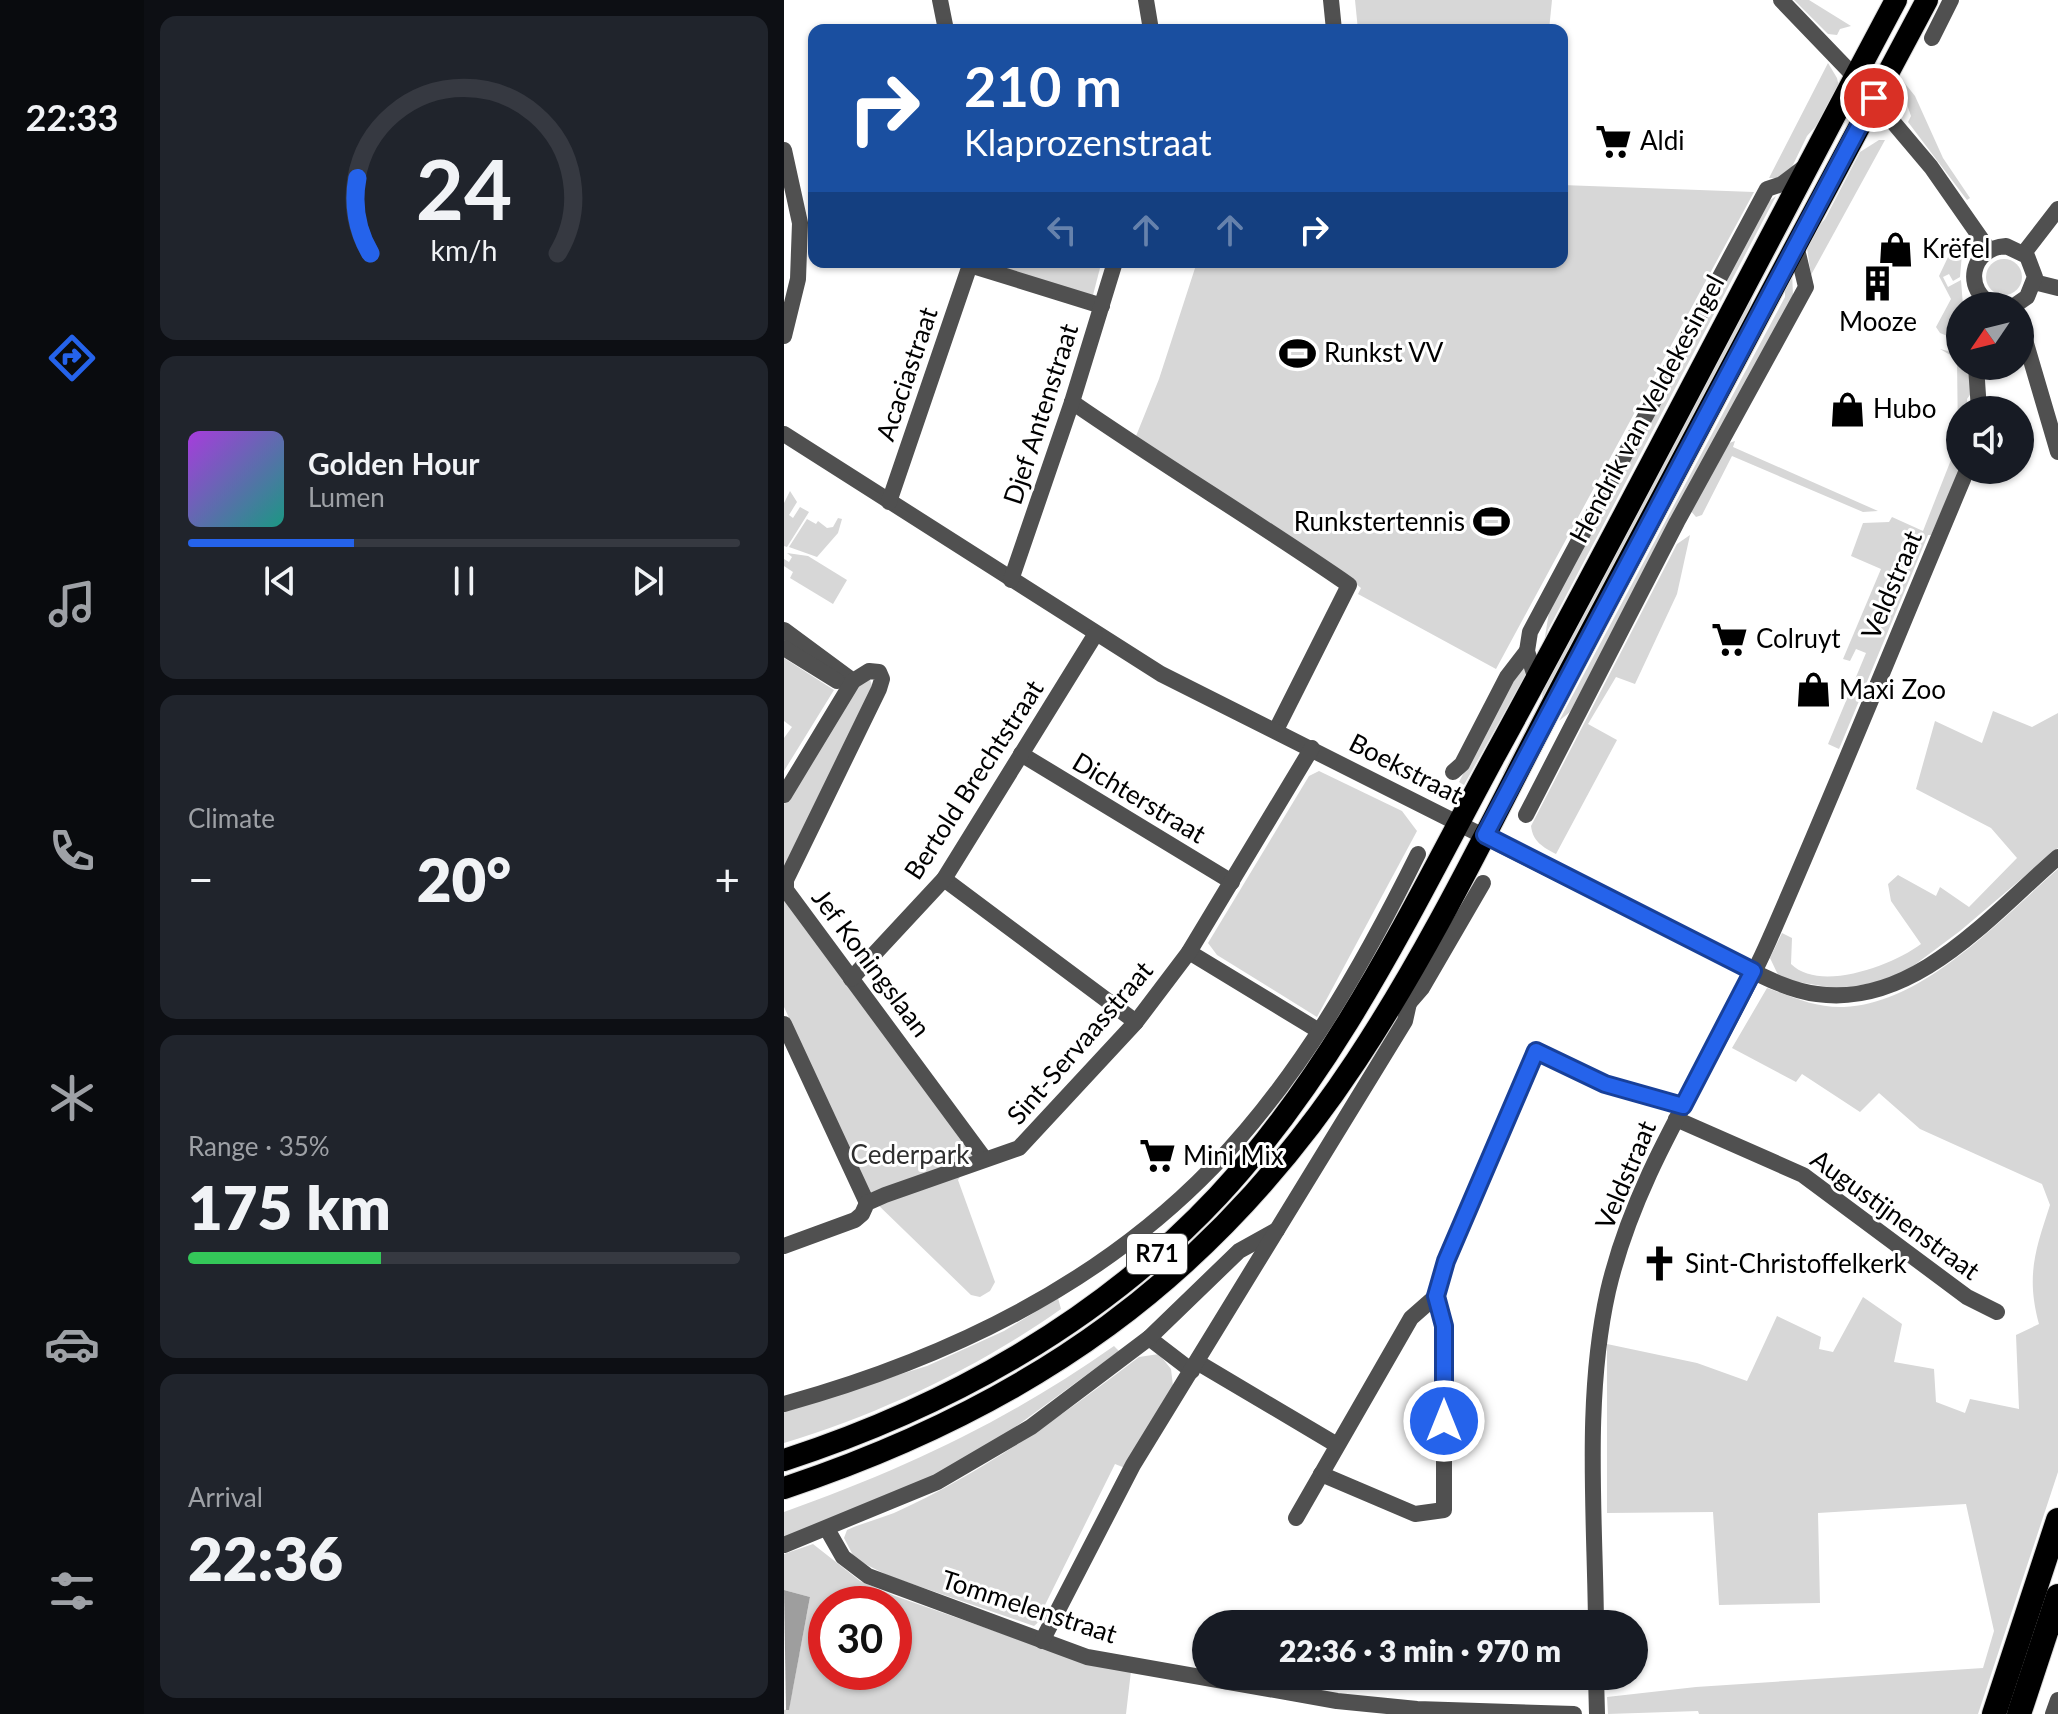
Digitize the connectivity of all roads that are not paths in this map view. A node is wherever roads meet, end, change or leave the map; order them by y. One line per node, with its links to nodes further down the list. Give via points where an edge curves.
1 (940, 0): 8 (street)
2 (1146, 0): 9 (street)
3 (1331, 0): 10 (street)
4 (1781, 0): 12 (street)
5 (1896, 0): 12 (highway, R71)
6 (1951, 0): 11 (street)
7 (1927, 2): 13 (highway, R71)
8 (945, 24)
9 (1150, 24)
10 (1333, 24)
11 (1932, 38)
12 (1855, 77): 13 (street); 15 (highway, Hendrik van Veldekesingel / R71)
13 (1874, 98): 18 (highway, Hendrik van Veldekesingel / R71); 19 (street)
14 (784, 150): 17 (street)
15 (1808, 165): 40 (street, Hendrik van Veldekesingel, via 1767,189 1530,632); 41 (highway, Hendrik van Veldekesingel / R71)
16 (2058, 210): 20 (street)
17 (807, 223): 29 (street)
18 (1796, 245): 43 (street, via 1806,287); 46 (highway, Hendrik van Veldekesingel / R71)
19 (1989, 250): 20 (street, via 2006,246); 26 (street, via 1973,276)
20 (2024, 253): 24 (street, via 2033,265)
21 (968, 268): 35 (street, Acaciastraat)
22 (985, 268): 28 (street)
23 (1113, 268): 28 (street, Djef Antenstraat)
24 (2034, 282): 25 (street); 27 (street)
25 (2058, 288)
26 (1979, 292)
27 (2029, 292)
28 (1102, 306): 31 (street, Djef Antenstraat)
29 (784, 336)
30 (2034, 371): 33 (street)
31 (1072, 402): 36 (street, Djef Antenstraat); 44 (street, via 1349,585)
32 (784, 434): 35 (street, Boekstraat)
33 (2058, 452)
34 (1961, 484): 61 (street, Veldstraat)
35 (889, 502): 36 (street, Boekstraat)
36 (1011, 580): 38 (street, Boekstraat)
37 (784, 630): 42 (street)
38 (1095, 635): 44 (street, Boekstraat); 47 (street, Bertold Brechtstraat)
39 (784, 648): 42 (street)
40 (1527, 651): 41 (street); 48 (street, Hendrik van Veldekesingel)
41 (1536, 680): 51 (highway, Hendrik van Veldekesingel / R71)
42 (851, 685): 49 (street); 63 (street, Jef Koningslaan, via 869,671 879,672 882,679 786,880 786,890)
43 (1571, 729): 46 (street); 50 (street)
44 (1276, 730): 45 (street, Boekstraat)
45 (1312, 748): 51 (street, Boekstraat); 56 (street, Sint-Servaasstraat)
46 (1528, 748): 52 (highway, Hendrik van Veldekesingel / R71)
47 (1021, 754): 55 (street, Bertold Brechtstraat); 56 (street, Dichterstraat)
48 (1453, 772)
49 (784, 795)
50 (1526, 815)
51 (1460, 822): 52 (street, Boekstraat); 58 (highway, Hendrik van Veldekesingel / R71)
52 (1485, 835): 61 (street, Boekstraat); 62 (highway, Hendrik van Veldekesingel / R71)
53 (1418, 854): 59 (street)
54 (2058, 857): 61 (street, Boekstraat, via 1929,967 1900,983 1853,995 1818,995)
55 (944, 879): 63 (street, Bertold Brechtstraat); 65 (street)
56 (1232, 882): 60 (street, Sint-Servaasstraat)
57 (1483, 883): 64 (street)
58 (1412, 913): 59 (street); 79 (highway, Hendrik van Veldekesingel / R71, via 1328,1056 1283,1118 1217,1197 1149,1261 1084,1314 1009,1362 898,1417)
59 (1384, 923): 67 (street)
60 (1189, 952): 65 (street, Sint-Servaasstraat); 67 (street)
61 (1753, 971): 68 (street, Veldstraat)
62 (1406, 977): 64 (street); 81 (highway, Hendrik van Veldekesingel / R71, via 1358,1059 1303,1137 1235,1216 1126,1315 1018,1387 876,1454)
63 (851, 979): 69 (street, Jef Koningslaan)
64 (1409, 1003): 71 (street, via 1405,1021)
65 (1136, 1022): 69 (street, Sint-Servaasstraat, via 1019,1148)
66 (784, 1024): 70 (street)
67 (1319, 1031): 77 (street, via 1213,1167 1086,1272 996,1327)
68 (1679, 1113): 73 (street, Augustijnenstraat, via 1536,1051); 74 (street, Augustijnenstraat, via 1803,1175 1967,1297); 87 (street, Veldstraat, via 1629,1221 1600,1334 1595,1382)
69 (984, 1158): 70 (street, Sint-Servaasstraat)
70 (867, 1203): 72 (street, Sint-Servaasstraat, via 855,1220)
71 (1278, 1229): 75 (street, via 1239,1251); 76 (street)
72 (784, 1246)
73 (1436, 1296): 78 (street, via 1411,1318); 80 (street, via 1444,1326 1444,1510 1415,1514)
74 (1997, 1312)
75 (1149, 1338): 76 (street); 84 (street, via 984,1457)
76 (1195, 1366): 78 (street); 88 (street, via 1112,1502)
77 (784, 1404)
78 (1337, 1445): 80 (street)
79 (784, 1460)
80 (1321, 1474): 82 (street)
81 (784, 1488)
82 (1296, 1518)
83 (2058, 1520): 93 (highway)
84 (827, 1529): 85 (street); 88 (street, Tommelenstraat, via 843,1557 868,1576)
85 (784, 1545)
86 (2058, 1596): 94 (highway)
87 (1596, 1610)
88 (1042, 1641): 91 (street, Tommelenstraat, via 1087,1657 1337,1701)
89 (1596, 1690): 92 (street)
90 (2058, 1700): 95 (street)
91 (1574, 1714)
92 (1597, 1714)
93 (1994, 1714)
94 (2019, 1714)
95 (2053, 1714)

